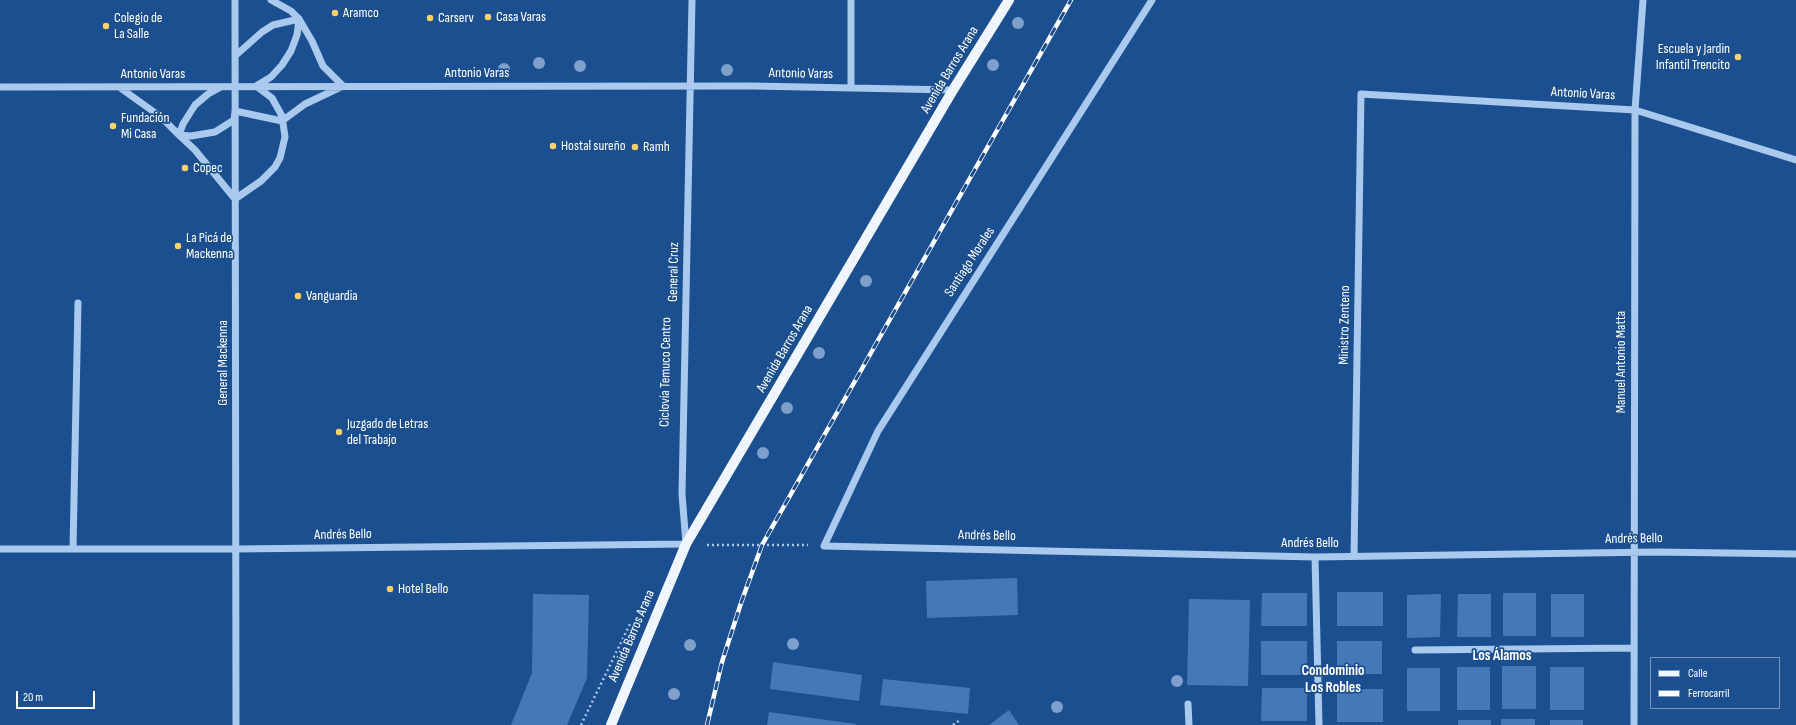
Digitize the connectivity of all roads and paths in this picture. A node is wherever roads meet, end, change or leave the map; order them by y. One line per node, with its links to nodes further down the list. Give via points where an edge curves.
1 (235, 0): 9 (street, General Mackenna)
2 (271, 0): 8 (street, via 291,11)
3 (692, 0): 14 (street, General Cruz)
4 (851, 0): 17 (street)
5 (1009, 0): 18 (main road, Avenida Barros Arana)
6 (1152, 0): 28 (street, Santiago Morales, via 878,431)
7 (1643, 0): 20 (street, Manuel Antonio Matta)
8 (299, 19): 9 (street, via 273,25); 12 (street, via 291,51 271,77); 13 (street, via 323,66)
9 (235, 56): 11 (street, General Mackenna)
10 (223, 86): 11 (street, Antonio Varas); 16 (street, Antonio Varas); 23 (street, via 195,105)
11 (236, 86): 12 (street, Antonio Varas); 21 (street, General Mackenna)
12 (256, 86): 13 (street, Antonio Varas); 22 (street, via 278,106)
13 (343, 86): 14 (street, Antonio Varas); 22 (street, via 305,104)
14 (691, 86): 17 (street, Antonio Varas); 27 (street, General Cruz, via 682,494)
15 (0, 87): 16 (street, Antonio Varas)
16 (119, 87): 23 (street, via 161,117)
17 (850, 88): 18 (street, Antonio Varas)
18 (953, 90): 27 (main road, Avenida Barros Arana)
19 (1361, 94): 20 (street, Antonio Varas); 34 (street, Ministro Zenteno)
20 (1635, 110): 24 (street, Antonio Varas); 32 (street, Manuel Antonio Matta)
21 (236, 111): 22 (street); 23 (street, via 234,120 215,132); 25 (street, General Mackenna)
22 (282, 121): 25 (street, via 285,137 275,167)
23 (179, 135): 25 (street, via 195,150)
24 (1796, 160)
25 (235, 199): 31 (street, General Mackenna)
26 (78, 303): 30 (street)
27 (686, 544): 28 (path); 31 (street, Andrés Bello); 43 (main road, Avenida Barros Arana)
28 (824, 546): 35 (street, Andrés Bello)
29 (0, 549): 30 (street, Andrés Bello)
30 (73, 549): 31 (street, Andrés Bello)
31 (236, 549): 41 (street, General Mackenna)
32 (1634, 552): 33 (street, Andrés Bello); 34 (street, Andrés Bello); 37 (street, Manuel Antonio Matta)
33 (1796, 554)
34 (1354, 556): 35 (street, Andrés Bello)
35 (1315, 557): 46 (street)
36 (631, 623): 42 (path)
37 (1634, 648): 38 (street); 47 (street, Manuel Antonio Matta)
38 (1415, 650)
39 (1188, 704): 45 (street)
40 (960, 720): 44 (path)
41 (236, 725)
42 (581, 725)
43 (611, 725)
44 (953, 725)
45 (1189, 725)
46 (1319, 725)
47 (1634, 725)

